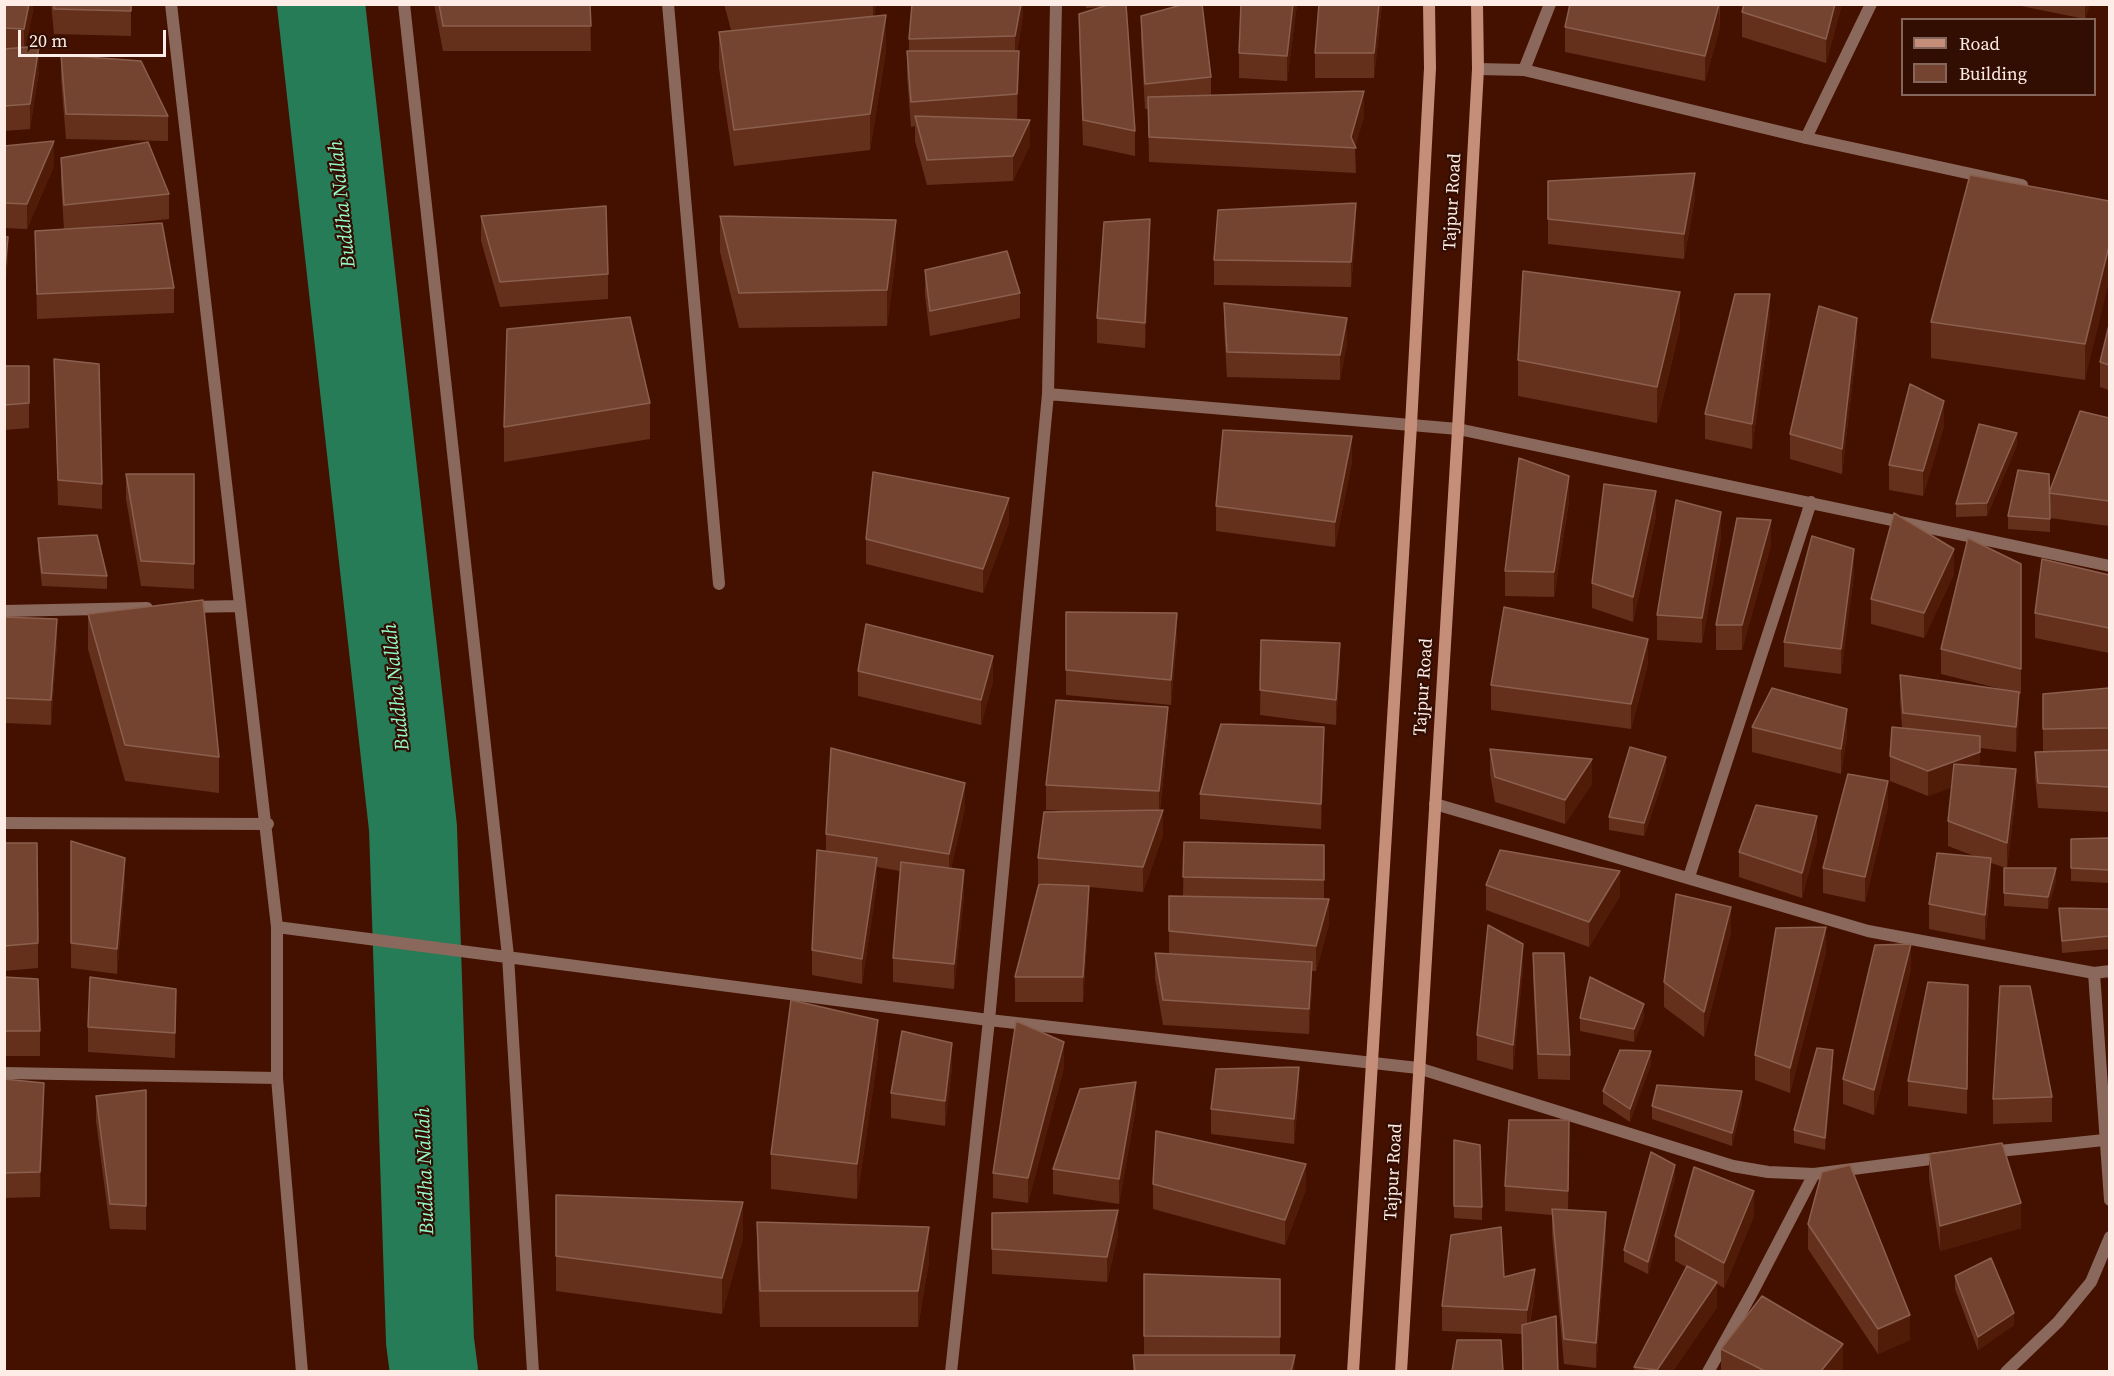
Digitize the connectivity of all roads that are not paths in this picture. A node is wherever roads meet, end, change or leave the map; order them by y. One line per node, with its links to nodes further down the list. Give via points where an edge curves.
1 (171, 4): 19 (street)
2 (404, 4): 28 (street)
3 (669, 4): 18 (street)
4 (1056, 4): 13 (street)
5 (1429, 4): 14 (main road, Tajpur Road, via 1430,68)
6 (1477, 4): 9 (main road, Tajpur Road)
7 (1550, 4): 10 (street)
8 (1871, 4): 11 (street)
9 (1478, 69): 10 (street); 15 (main road, Tajpur Road)
10 (1524, 70): 11 (street)
11 (1806, 138): 12 (street)
12 (2040, 189)
13 (1047, 394): 14 (street); 31 (street)
14 (1411, 425): 15 (street); 32 (main road, Tajpur Road)
15 (1458, 429): 16 (street); 23 (main road, Tajpur Road)
16 (1811, 502): 17 (street); 26 (street)
17 (2109, 566)
18 (719, 584)
19 (240, 606): 21 (street); 25 (street)
20 (157, 608): 22 (street)
21 (181, 608)
22 (4, 611)
23 (1435, 804): 26 (street); 33 (main road, Tajpur Road)
24 (4, 824): 25 (street)
25 (268, 825): 27 (street)
26 (1689, 877): 30 (street, via 1868,931)
27 (278, 927): 28 (street); 35 (street)
28 (508, 956): 31 (street); 41 (street)
29 (2109, 971): 30 (street)
30 (2094, 973): 36 (street)
31 (989, 1020): 32 (street); 42 (street)
32 (1371, 1063): 33 (street); 43 (main road, Tajpur Road)
33 (1418, 1068): 37 (street, via 1733,1166); 44 (main road, Tajpur Road)
34 (4, 1073): 35 (street)
35 (277, 1078): 40 (street)
36 (2104, 1140): 37 (street); 38 (street)
37 (1814, 1174): 45 (street)
38 (2109, 1200)
39 (2109, 1237): 46 (street, via 2091,1282 2058,1322)
40 (302, 1371)
41 (533, 1371)
42 (951, 1371)
43 (1353, 1371)
44 (1401, 1371)
45 (1708, 1371)
46 (2006, 1371)

